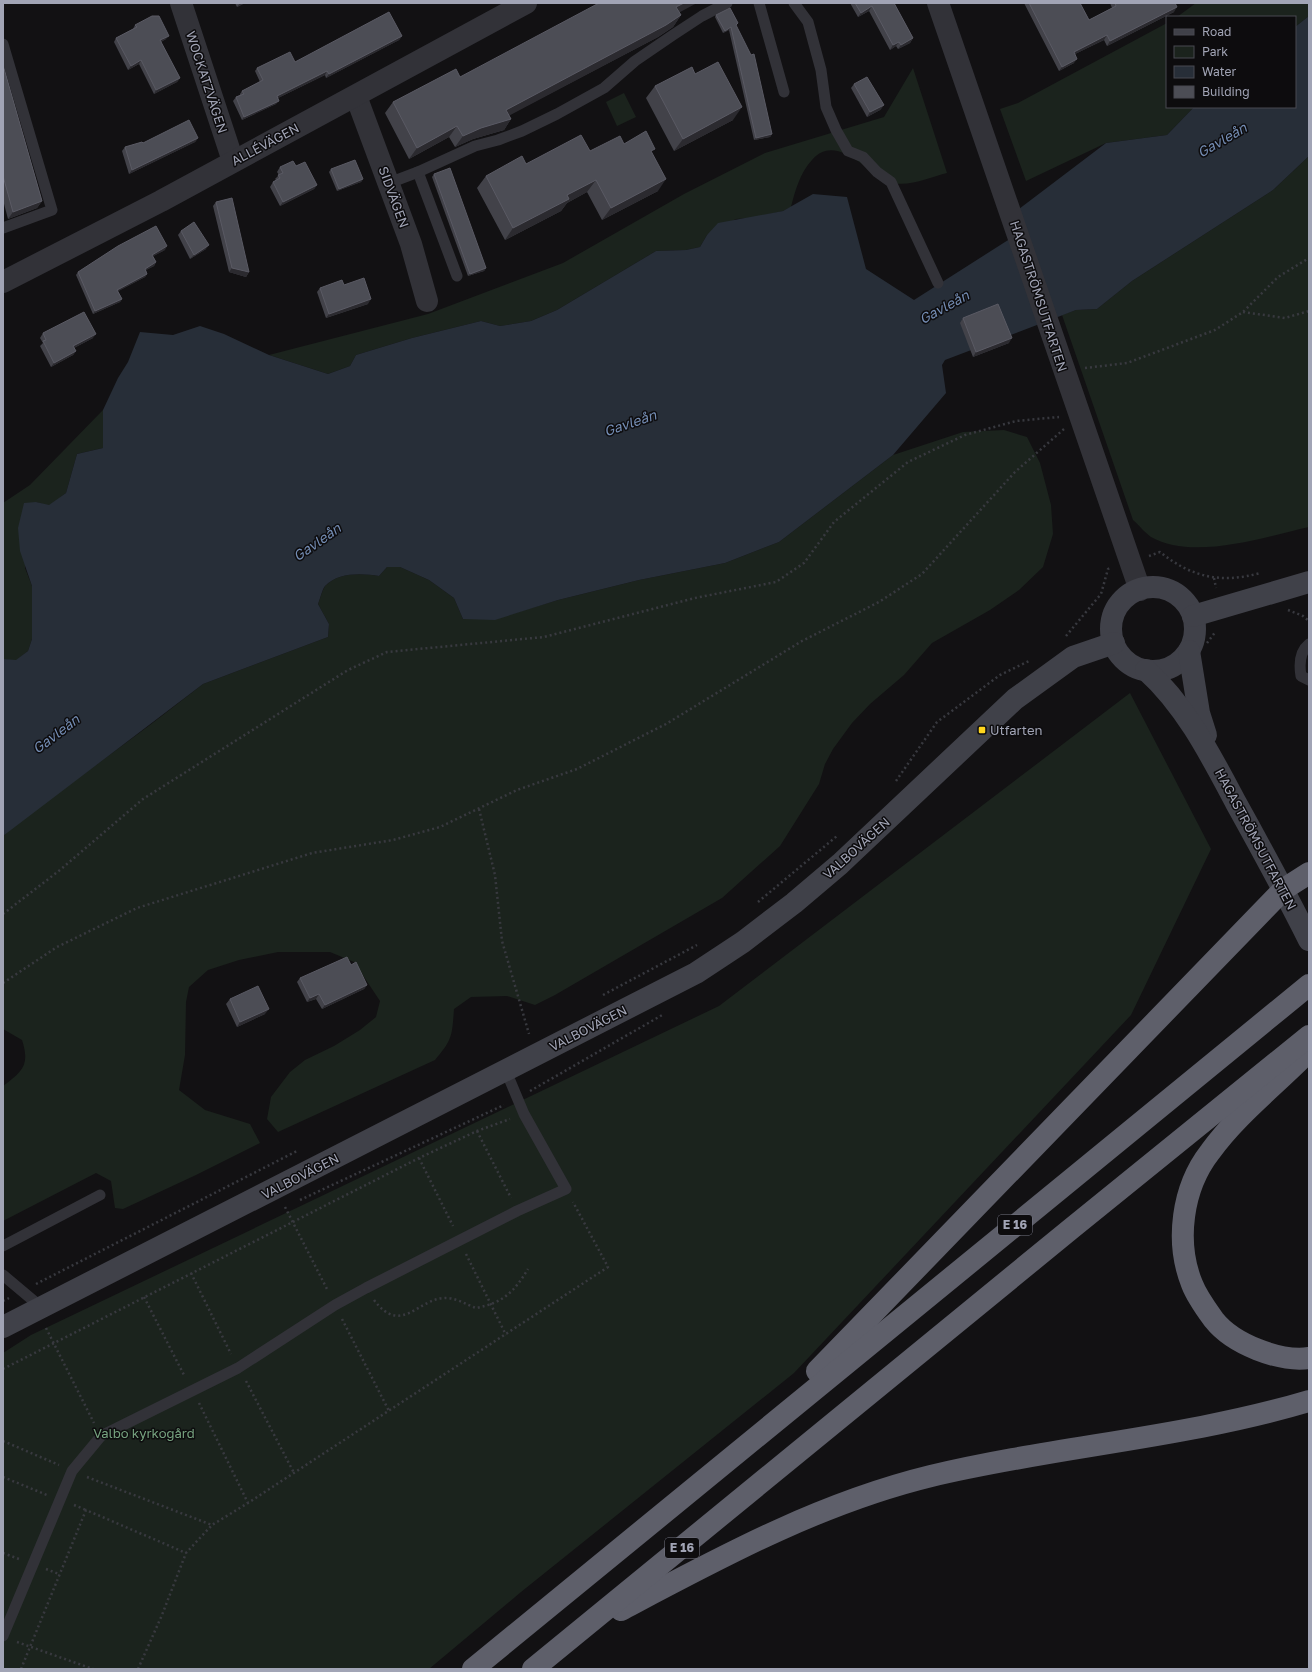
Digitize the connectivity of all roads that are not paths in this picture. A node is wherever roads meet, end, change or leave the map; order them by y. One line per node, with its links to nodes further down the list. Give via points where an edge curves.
1 (181, 3): 10 (street, WOCKATZVÄGEN)
2 (526, 3): 9 (street, ALLÉVÄGEN)
3 (727, 3): 11 (lane, via 673,35 635,61 604,88 582,101 522,131 475,146)
4 (759, 3): 8 (lane)
5 (794, 3): 16 (lane, via 808,22 821,70 826,107 836,130 848,151 863,157 891,182)
6 (938, 3): 19 (street, HAGASTRÖMSUTFARTEN, via 1005,194 1046,321 1138,560)
7 (3, 44): 13 (lane, via 52,210)
8 (784, 92)
9 (356, 96): 10 (street, ALLÉVÄGEN); 12 (street, SIDVÄGEN)
10 (233, 161): 15 (street, ALLÉVÄGEN)
11 (418, 172): 12 (lane); 14 (lane)
12 (389, 183): 17 (street, SIDVÄGEN, via 411,244)
13 (3, 228)
14 (457, 276)
15 (3, 282)
16 (938, 283)
17 (427, 300)
18 (1309, 582): 20 (main road)
19 (1140, 590): 20 (main road, HAGASTRÖMSUTFARTEN, via 1153,588 1177,595 1187,604); 21 (main road, via 1128,596 1116,611 1112,630)
20 (1193, 616): 23 (main road, HAGASTRÖMSUTFARTEN, via 1194,640)
21 (1114, 643): 24 (main road, HAGASTRÖMSUTFARTEN, via 1120,655 1131,665); 33 (main road, VALBOVÄGEN, via 1073,657 1015,699 840,864 743,942 696,973)
22 (1309, 644): 25 (lane, via 1299,663 1300,676)
23 (1198, 648): 24 (main road, HAGASTRÖMSUTFARTEN, via 1171,668); 26 (main road, HAGASTRÖMSUTFARTEN, via 1199,713)
24 (1146, 670): 26 (main road, HAGASTRÖMSUTFARTEN, via 1162,685 1182,711)
25 (1309, 680)
26 (1213, 760): 28 (main road, HAGASTRÖMSUTFARTEN)
27 (1309, 873): 28 (highway)
28 (1284, 889): 29 (main road, HAGASTRÖMSUTFARTEN); 41 (highway)
29 (1309, 940)
30 (1309, 985): 41 (highway, E 16)
31 (1309, 1036): 42 (highway, E 16)
32 (1309, 1051): 39 (highway, via 1234,1123 1209,1152 1195,1177 1188,1197 1182,1231 1192,1285 1205,1308 1222,1329 1247,1346 1276,1354)
33 (506, 1070): 37 (main road, VALBOVÄGEN); 43 (lane, via 524,1114 566,1189 366,1288 335,1305 238,1368 101,1436 72,1471)
34 (100, 1195): 35 (lane)
35 (3, 1246)
36 (3, 1275): 37 (lane, via 22,1291)
37 (42, 1315): 38 (main road, VALBOVÄGEN)
38 (3, 1327)
39 (1309, 1358)
40 (1309, 1401): 42 (highway, via 1261,1416 1206,1428 990,1463 881,1490 777,1530)
41 (746, 1445): 44 (highway, E 16)
42 (580, 1631): 45 (highway, E 16)
43 (6, 1638)
44 (473, 1669)
45 (533, 1669)

